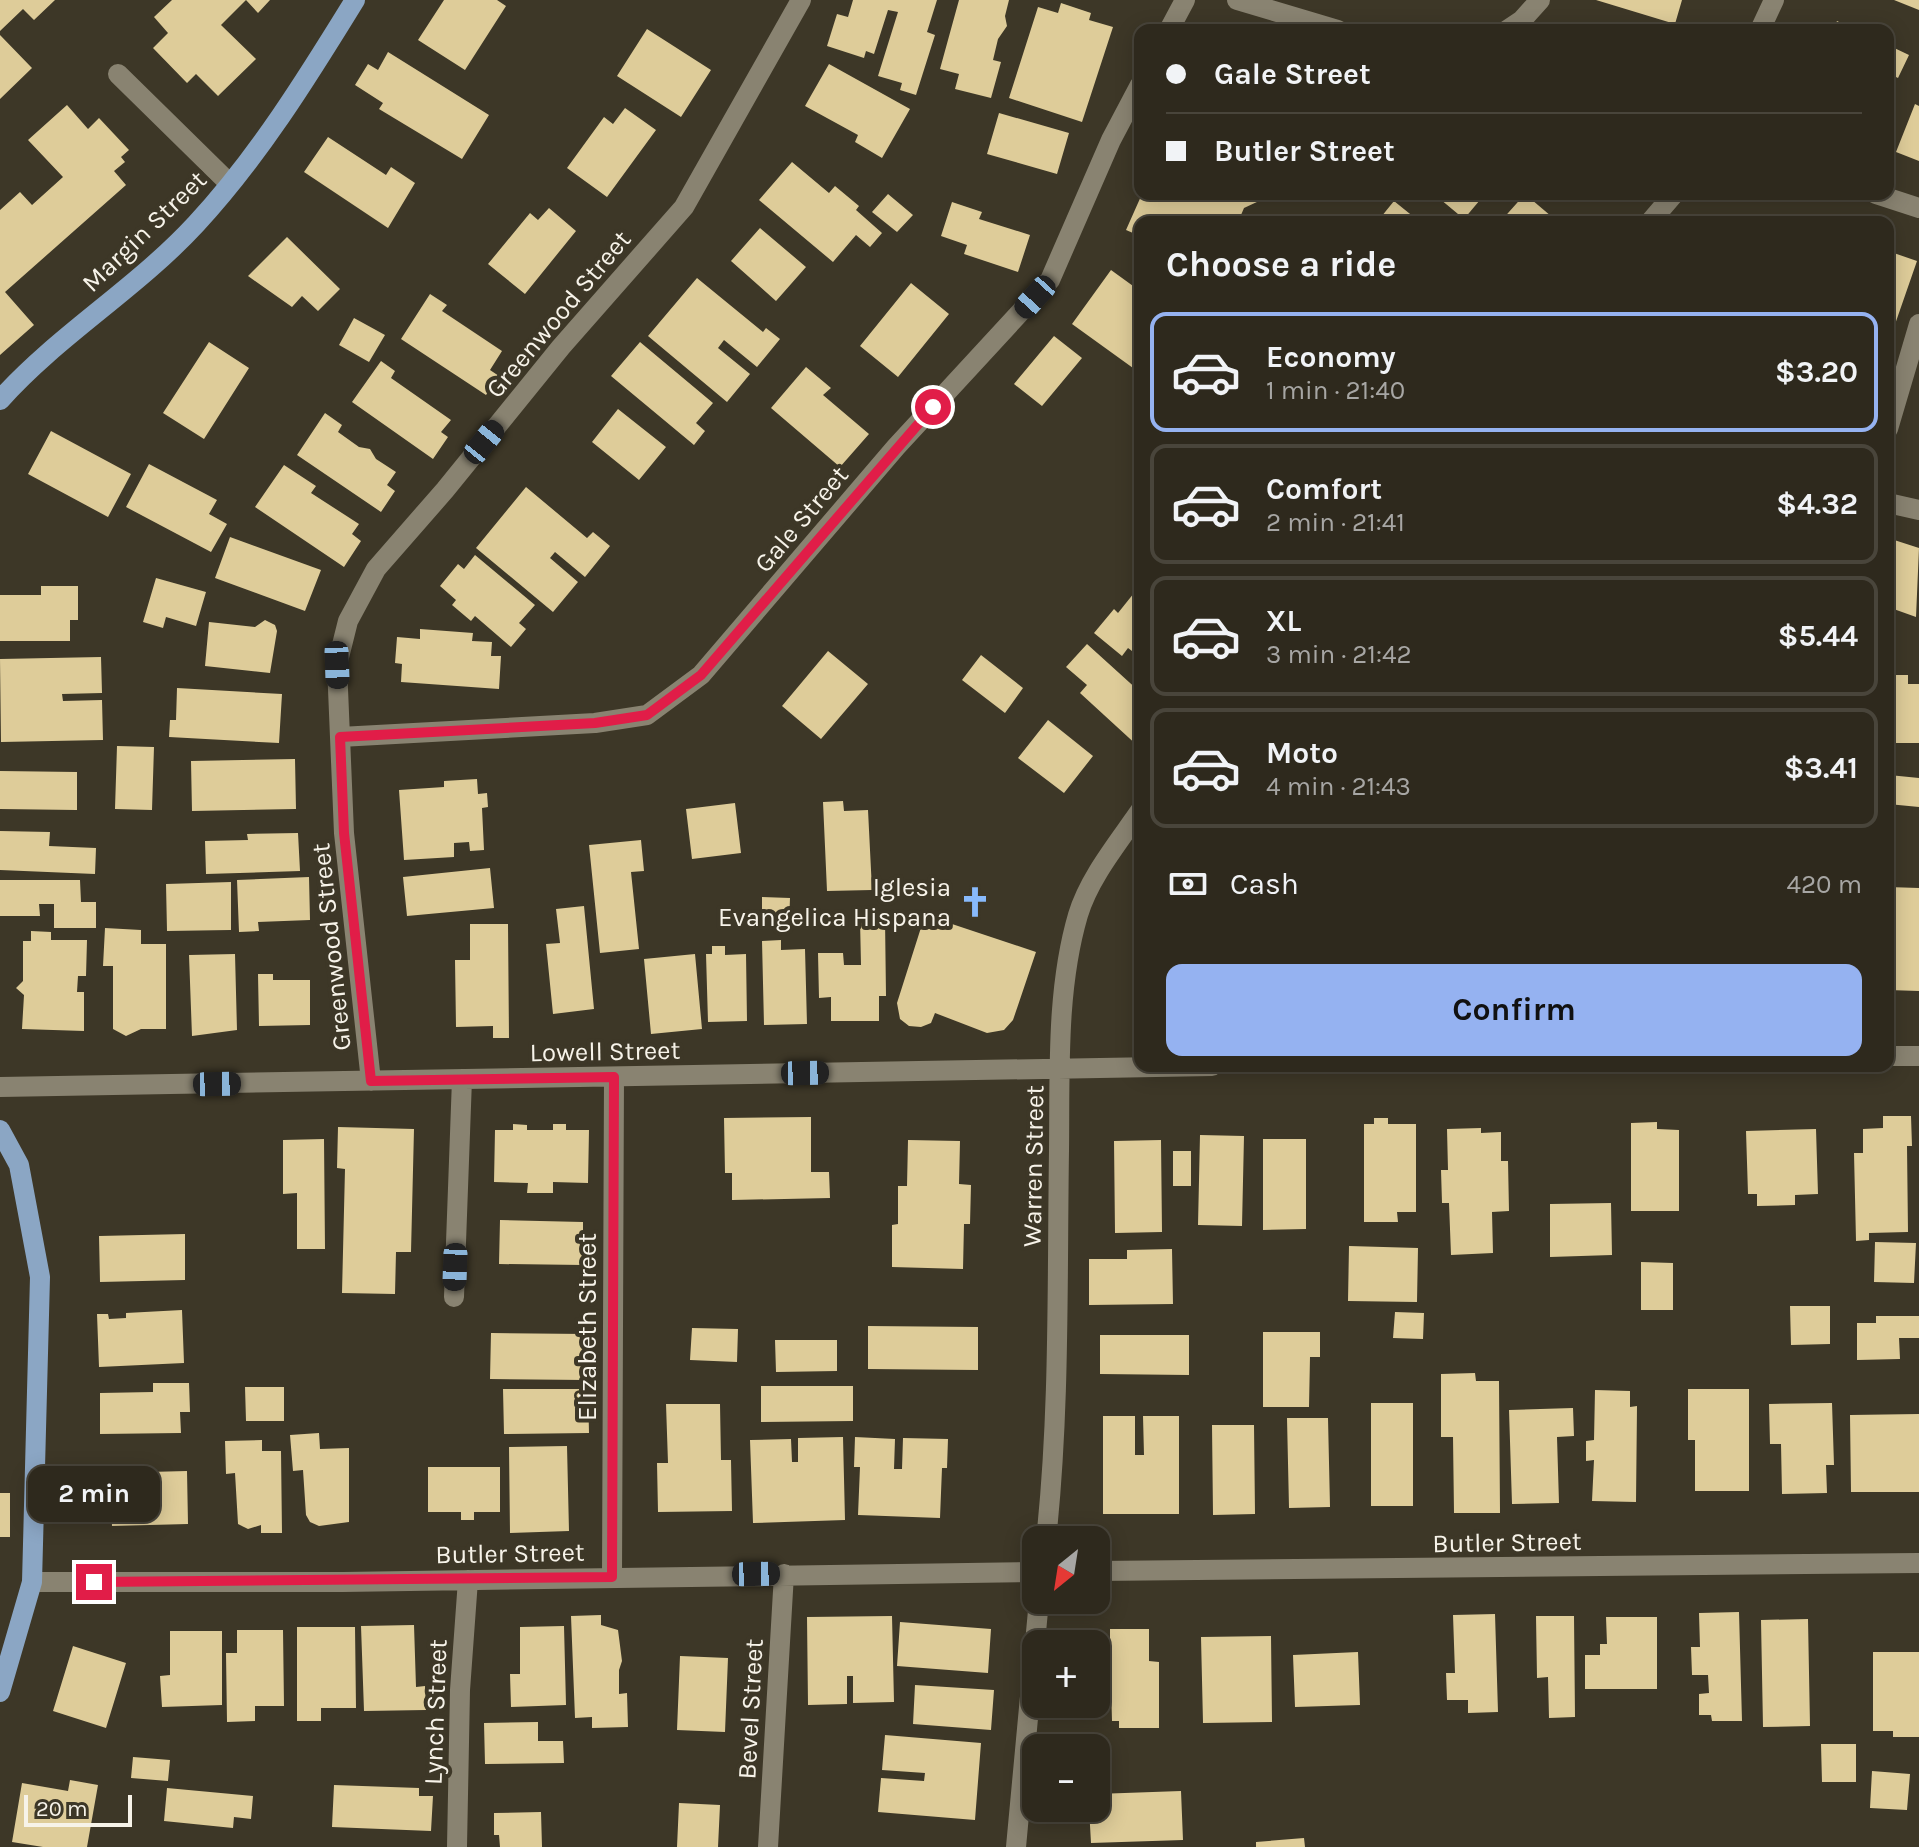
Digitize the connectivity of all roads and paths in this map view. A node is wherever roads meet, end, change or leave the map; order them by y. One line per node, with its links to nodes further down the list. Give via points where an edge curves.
1 (355, 0): 13 (main road, Margin Street, via 265,141)
2 (801, 0): 23 (street, Greenwood Street, via 684,207 376,569 348,621 337,665)
3 (1185, 0): 7 (street)
4 (1237, 0): 8 (street)
5 (1540, 0): 9 (street)
6 (1774, 0): 10 (street)
7 (1172, 24)
8 (1318, 24)
9 (1520, 24)
10 (1763, 24)
11 (118, 74): 13 (street)
12 (1134, 96): 23 (street, Gale Street, via 1050,280 896,447 701,675 647,715 595,723)
13 (229, 183): 19 (main road, Margin Street, via 195,225 112,302 28,369)
14 (1669, 200): 17 (street)
15 (1894, 200): 16 (street)
16 (1919, 208)
17 (1655, 216)
18 (1919, 324): 20 (street)
19 (0, 400)
20 (1894, 409)
21 (1894, 504): 22 (street)
22 (1919, 510)
23 (340, 737): 31 (street, Greenwood Street, via 344,833)
24 (1134, 820): 28 (street, Warren Street, via 1079,912 1067,962)
25 (1894, 1056): 26 (street)
26 (1919, 1056)
27 (1134, 1068): 28 (street, Lowell Street)
28 (1060, 1069): 29 (street, Lowell Street); 35 (street, Warren Street, via 1055,1458)
29 (614, 1077): 30 (street, Lowell Street); 40 (street, Elizabeth Street)
30 (462, 1079): 31 (street, Lowell Street); 34 (street)
31 (371, 1081): 32 (street, Lowell Street)
32 (0, 1087)
33 (0, 1130): 42 (main road, via 19,1165 40,1277)
34 (454, 1297)
35 (1048, 1526)
36 (1919, 1563): 37 (street, Butler Street)
37 (1110, 1571)
38 (1022, 1572): 39 (street, Butler Street)
39 (784, 1574): 40 (street, Butler Street); 46 (street, Bevel Street)
40 (612, 1577): 41 (street, Butler Street)
41 (468, 1580): 42 (street, Butler Street); 45 (street, Lynch Street)
42 (32, 1582): 44 (main road)
43 (1038, 1614): 47 (street)
44 (0, 1692)
45 (457, 1847)
46 (768, 1847)
47 (1016, 1847)

